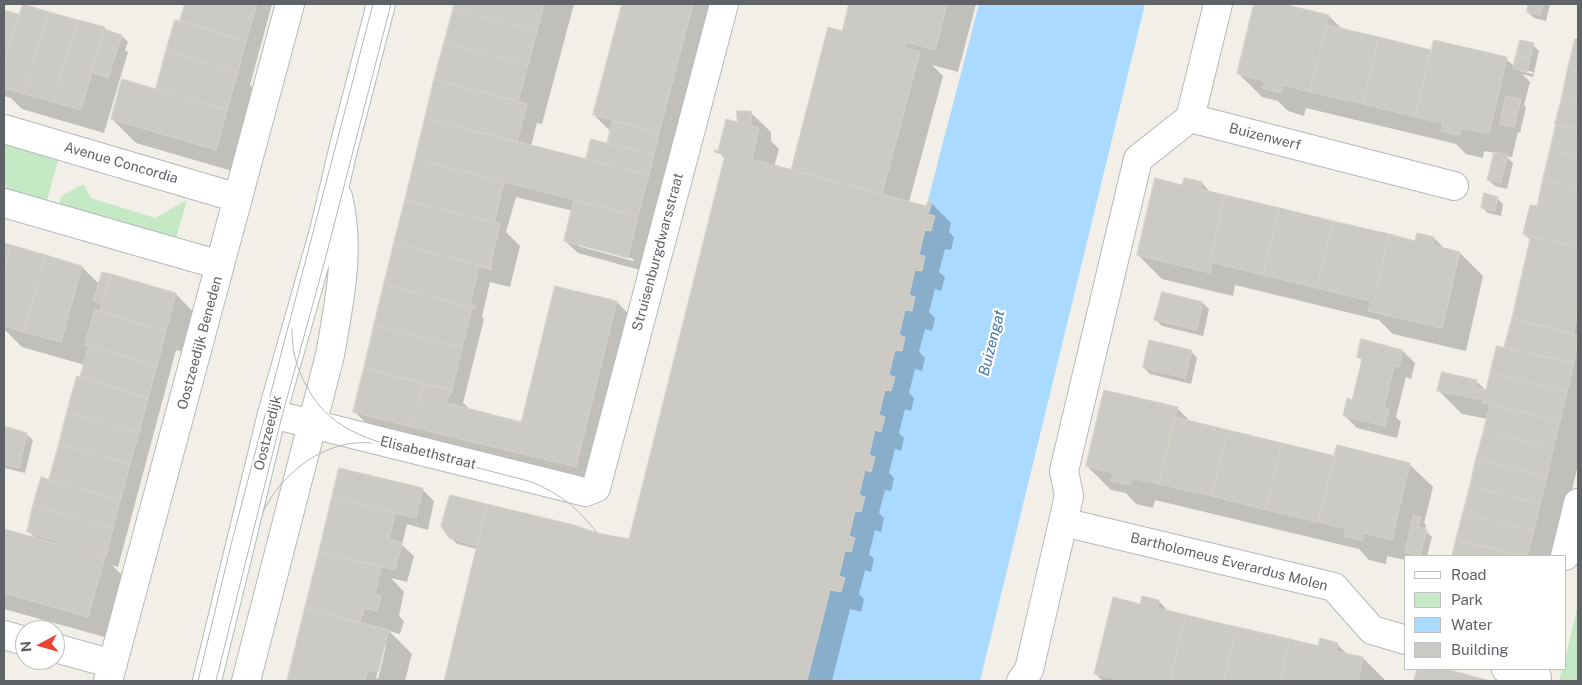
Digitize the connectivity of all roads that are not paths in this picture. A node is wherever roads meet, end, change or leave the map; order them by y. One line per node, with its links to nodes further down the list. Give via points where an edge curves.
1 (290, 4): 9 (street, Oostzeedijk Beneden)
2 (381, 4): 7 (street, Oostzeedijk)
3 (724, 4): 14 (street, Struisenburgdwarsstraat, via 596,488)
4 (1218, 4): 5 (street)
5 (1190, 118): 8 (street, Buizenwerf); 16 (street, via 1138,159 1064,471 1069,496)
6 (4, 129): 9 (street, Avenue Concordia)
7 (335, 186): 12 (street, Oostzeedijk); 13 (street, Oostzeedijk, via 345,242 339,306)
8 (1454, 186)
9 (238, 198): 11 (street, Oostzeedijk Beneden)
10 (4, 203): 11 (street)
11 (220, 265): 21 (street, Oostzeedijk Beneden)
12 (272, 414): 13 (street, Elisabethstraat); 23 (street, Oostzeedijk)
13 (312, 424): 14 (street, Elisabethstraat); 24 (street, Oostzeedijk)
14 (585, 492)
15 (1578, 503): 17 (street)
16 (1063, 522): 18 (street, Bartholomeus Everardus Molen, via 1334,587 1372,630); 25 (street, via 1029,670)
17 (1565, 555)
18 (1404, 639)
19 (65, 652): 21 (street)
20 (1510, 670): 22 (street)
21 (111, 673)
22 (1537, 676)
23 (207, 681)
24 (246, 681)
25 (1021, 681)

